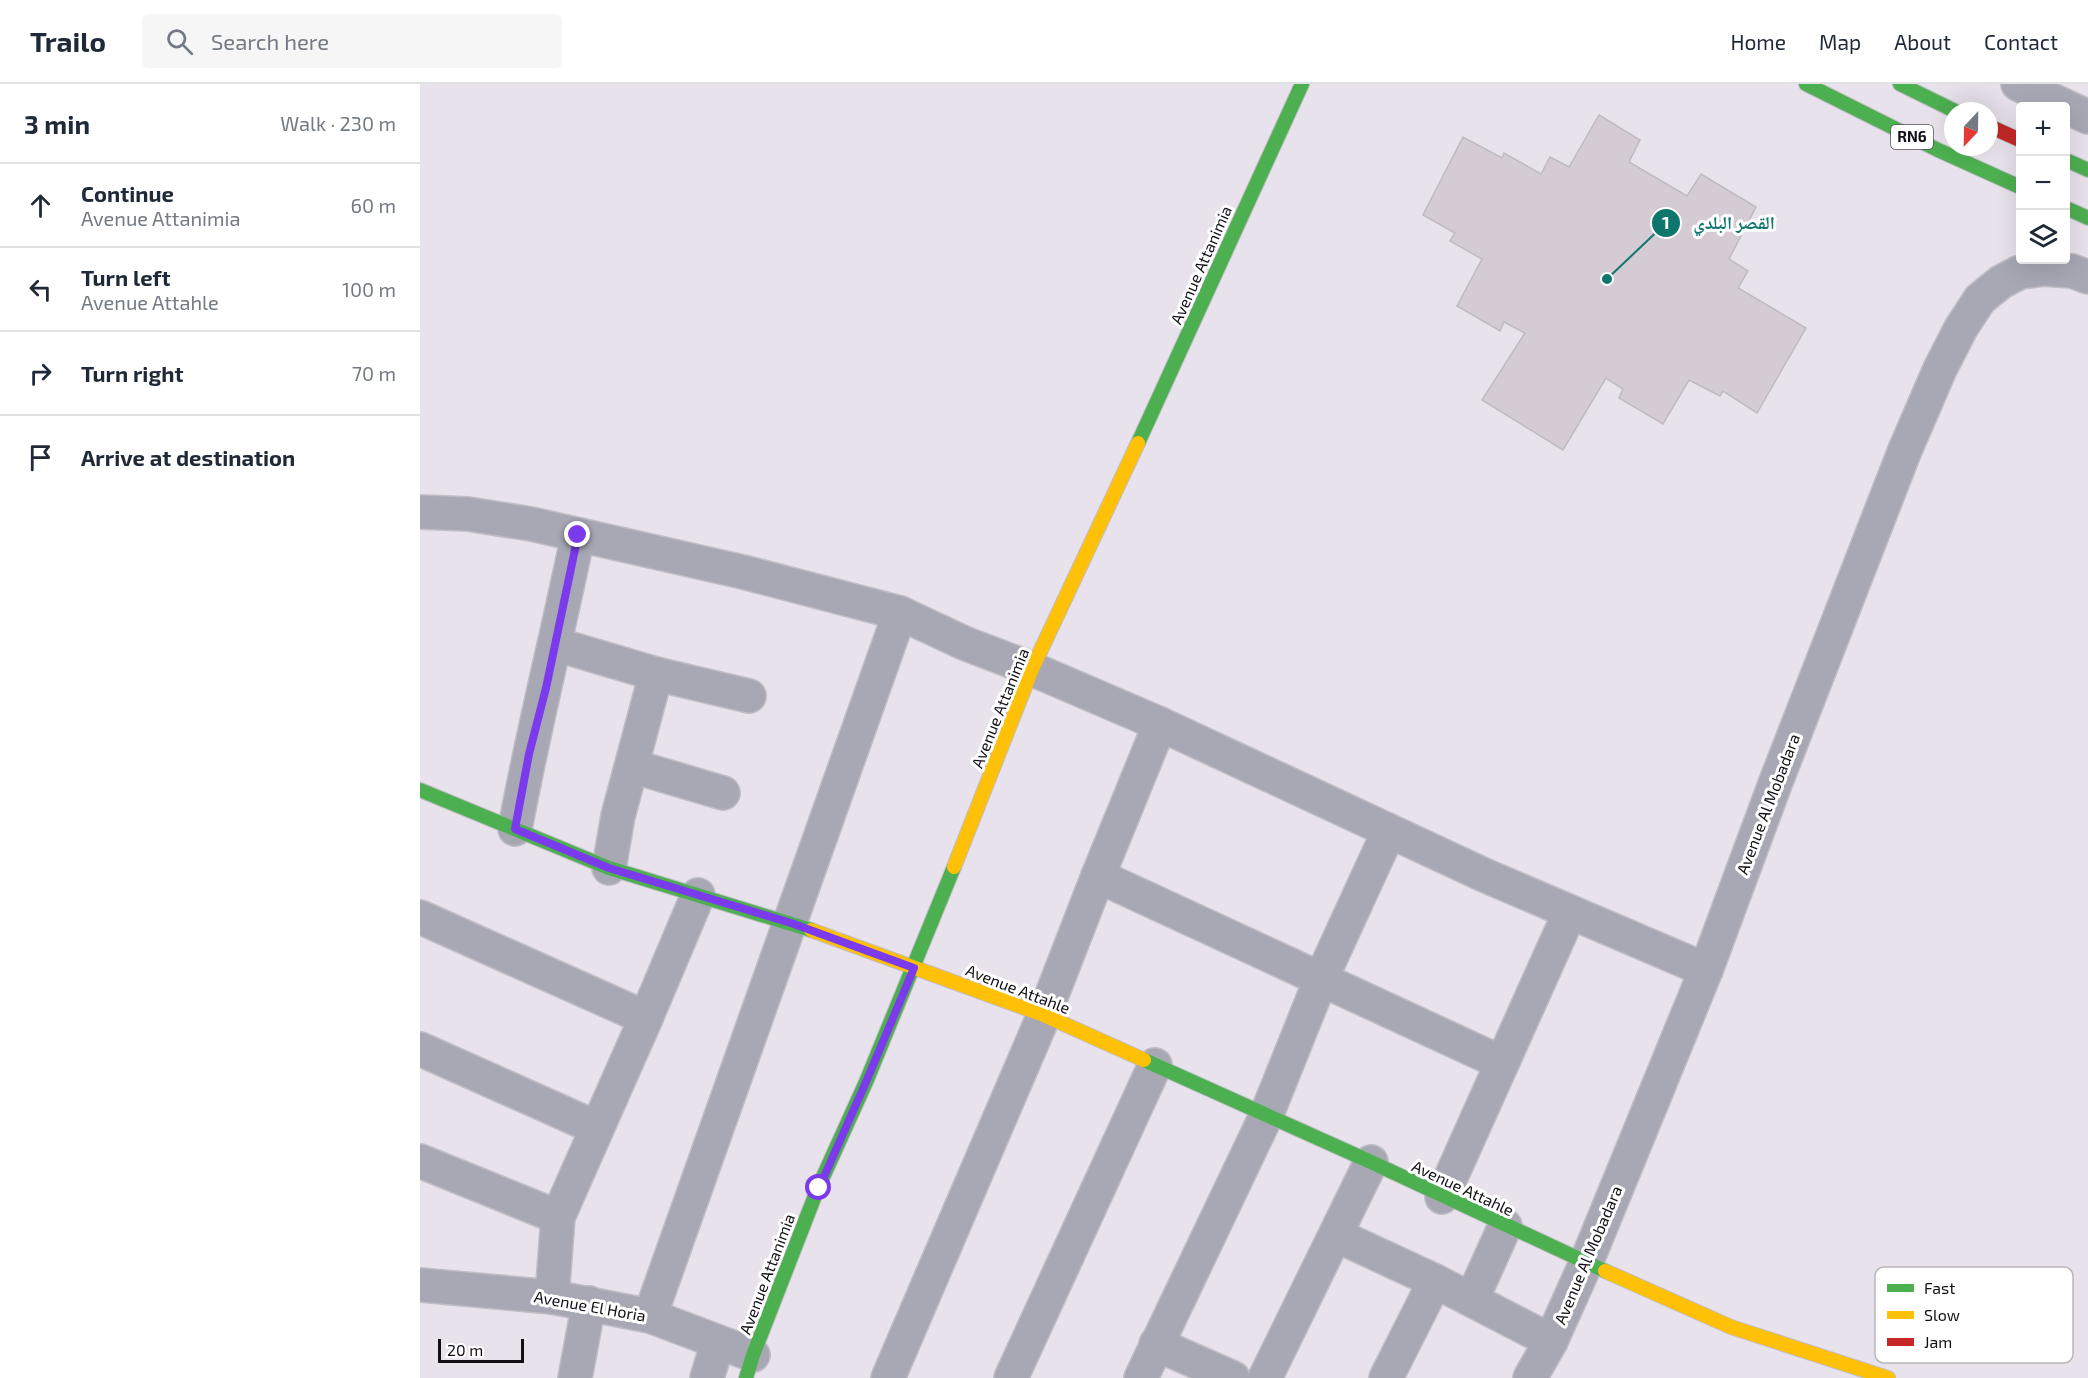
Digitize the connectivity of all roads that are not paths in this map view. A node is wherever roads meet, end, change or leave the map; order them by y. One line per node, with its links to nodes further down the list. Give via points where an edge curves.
1 (1302, 84): 19 (street, Avenue Attanimia)
2 (1806, 84): 11 (street, RN6)
3 (1900, 84): 5 (street, RN6)
4 (2018, 84): 6 (street)
5 (1944, 106)
6 (2088, 117)
7 (1998, 130): 8 (street)
8 (2016, 138)
9 (2070, 162): 10 (street)
10 (2088, 170)
11 (2016, 185)
12 (2070, 210): 13 (street)
13 (2088, 218)
14 (2088, 278): 35 (street, Avenue Al Mobadara, via 2072,271 2020,272 1980,299 1961,328 1879,517)
15 (420, 512): 16 (street, via 468,514)
16 (578, 535): 17 (street, via 742,572); 18 (street)
17 (900, 614): 19 (street, via 964,644); 33 (street)
18 (555, 644): 20 (street); 26 (street)
19 (1032, 669): 22 (street); 34 (street, Avenue Attanimia)
20 (656, 674): 21 (street); 23 (street)
21 (749, 696)
22 (1160, 724): 27 (street); 29 (street)
23 (632, 766): 25 (street); 28 (street)
24 (420, 790): 26 (street, Avenue Attahle)
25 (723, 793)
26 (515, 829): 28 (street, Avenue Attahle)
27 (1389, 831): 31 (street); 36 (street)
28 (609, 868): 30 (street, Avenue Attahle)
29 (1098, 876): 36 (street); 37 (street)
30 (698, 895): 33 (street, Avenue Attahle); 38 (street)
31 (1570, 912): 35 (street); 40 (street)
32 (420, 917): 38 (street)
33 (791, 923): 34 (street, Avenue Attahle); 56 (street)
34 (914, 968): 37 (street, Avenue Attahle); 60 (street, Avenue Attanimia, via 819,1188)
35 (1706, 970): 50 (street, Avenue Al Mobadara)
36 (1321, 979): 40 (street); 42 (street)
37 (1044, 1015): 41 (street, Avenue Attahle); 63 (street)
38 (646, 1018): 43 (street)
39 (420, 1050): 43 (street)
40 (1502, 1063): 46 (street)
41 (1155, 1065): 42 (street, Avenue Attahle); 64 (street)
42 (1266, 1116): 45 (street, Avenue Attahle); 59 (street)
43 (597, 1128): 47 (street)
44 (420, 1161): 47 (street)
45 (1371, 1162): 46 (street, Avenue Attahle); 49 (street)
46 (1442, 1197): 48 (street, Avenue Attahle)
47 (558, 1217): 53 (street)
48 (1505, 1226): 50 (street, Avenue Attahle); 54 (street)
49 (1336, 1235): 51 (street); 67 (street)
50 (1586, 1263): 57 (street, Avenue Al Mobadara); 70 (street, Avenue Attahle, via 1731,1327)
51 (1435, 1281): 54 (street); 68 (street)
52 (420, 1285): 53 (street, Avenue El Horia)
53 (552, 1297): 55 (street, Avenue El Horia)
54 (1472, 1299): 57 (street)
55 (590, 1303): 56 (street, Avenue El Horia); 61 (street)
56 (650, 1316): 58 (street, Avenue El Horia)
57 (1551, 1341): 69 (street, Avenue Al Mobadara)
58 (718, 1342): 60 (street, Avenue El Horia); 62 (street)
59 (1156, 1344): 65 (street); 66 (street)
60 (750, 1367)
61 (575, 1378)
62 (707, 1378)
63 (888, 1378)
64 (1011, 1378)
65 (1141, 1378)
66 (1233, 1378)
67 (1265, 1378)
68 (1386, 1378)
69 (1530, 1378)
70 (1888, 1378)

